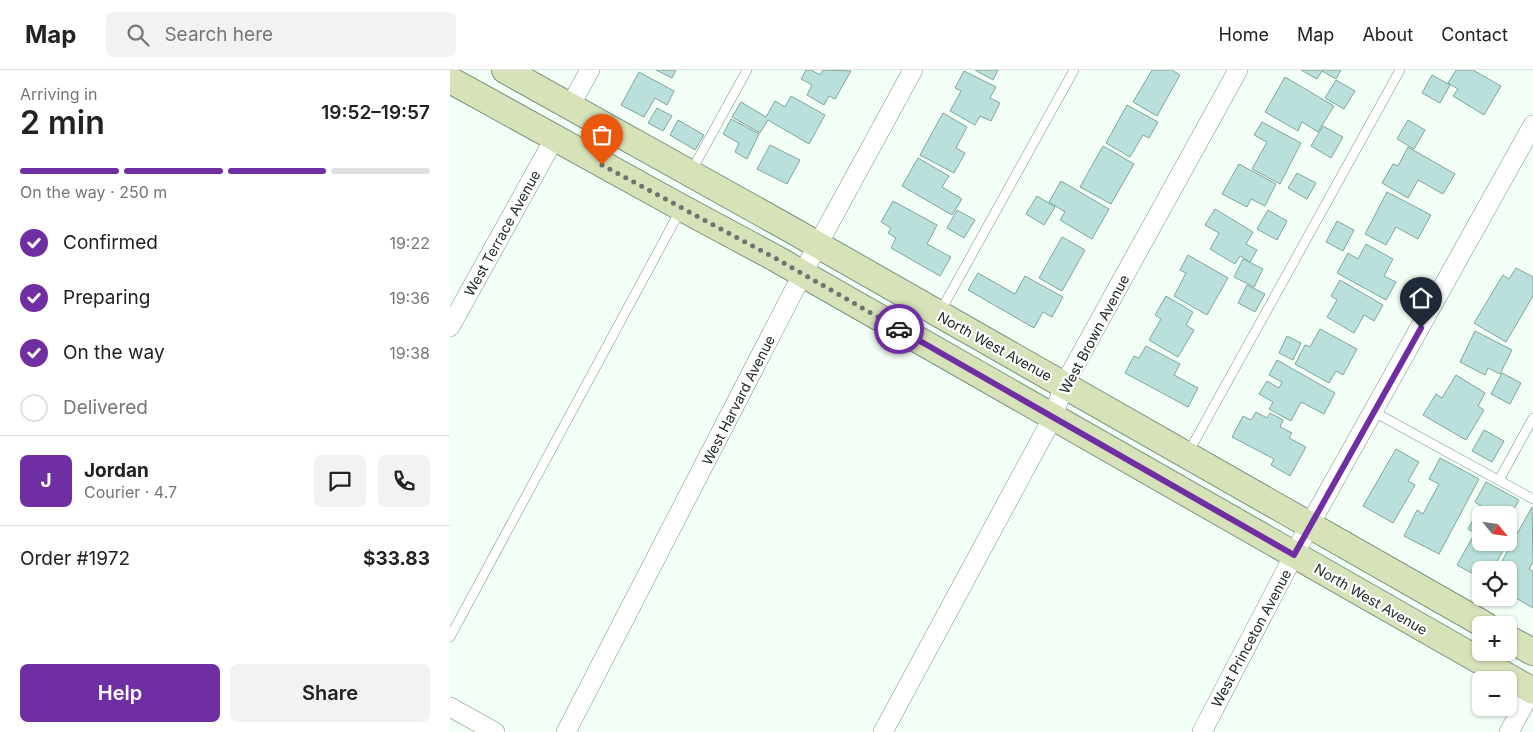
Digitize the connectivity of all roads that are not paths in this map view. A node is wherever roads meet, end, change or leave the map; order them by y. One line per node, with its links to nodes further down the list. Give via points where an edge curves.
1 (505, 70): 9 (main road, North West Avenue)
2 (590, 70): 9 (street)
3 (747, 70): 12 (lane)
4 (913, 70): 14 (street, West Harvard Avenue)
5 (1074, 70): 16 (lane)
6 (1238, 70): 18 (street, West Brown Avenue)
7 (1400, 70): 22 (lane)
8 (450, 80): 11 (main road, North West Avenue)
9 (570, 106): 12 (main road, North West Avenue)
10 (1533, 125): 19 (street, West Princeton Avenue)
11 (554, 138): 13 (main road, North West Avenue); 17 (street, West Terrace Avenue)
12 (690, 173): 14 (main road, North West Avenue)
13 (682, 208): 15 (main road, North West Avenue); 28 (lane)
14 (817, 246): 15 (street, West Harvard Avenue); 16 (main road, North West Avenue)
15 (804, 274): 20 (main road, North West Avenue); 34 (street, West Harvard Avenue)
16 (939, 315): 18 (main road, North West Avenue)
17 (450, 327)
18 (1064, 385): 20 (street, West Brown Avenue); 22 (main road, North West Avenue)
19 (1374, 412): 23 (lane); 25 (street, West Princeton Avenue)
20 (1053, 417): 26 (main road, North West Avenue); 35 (street, West Brown Avenue)
21 (1533, 418): 23 (lane)
22 (1187, 456): 25 (main road, North West Avenue)
23 (1499, 480): 24 (lane)
24 (1533, 499)
25 (1309, 526): 26 (street, West Princeton Avenue); 27 (main road, North West Avenue)
26 (1294, 555): 31 (main road, North West Avenue); 36 (street, West Princeton Avenue)
27 (1472, 618)
28 (450, 637)
29 (1517, 643): 30 (main road)
30 (1533, 652)
31 (1533, 690): 37 (street)
32 (450, 707): 33 (street)
33 (495, 732)
34 (566, 732)
35 (883, 732)
36 (1202, 732)
37 (1509, 732)

